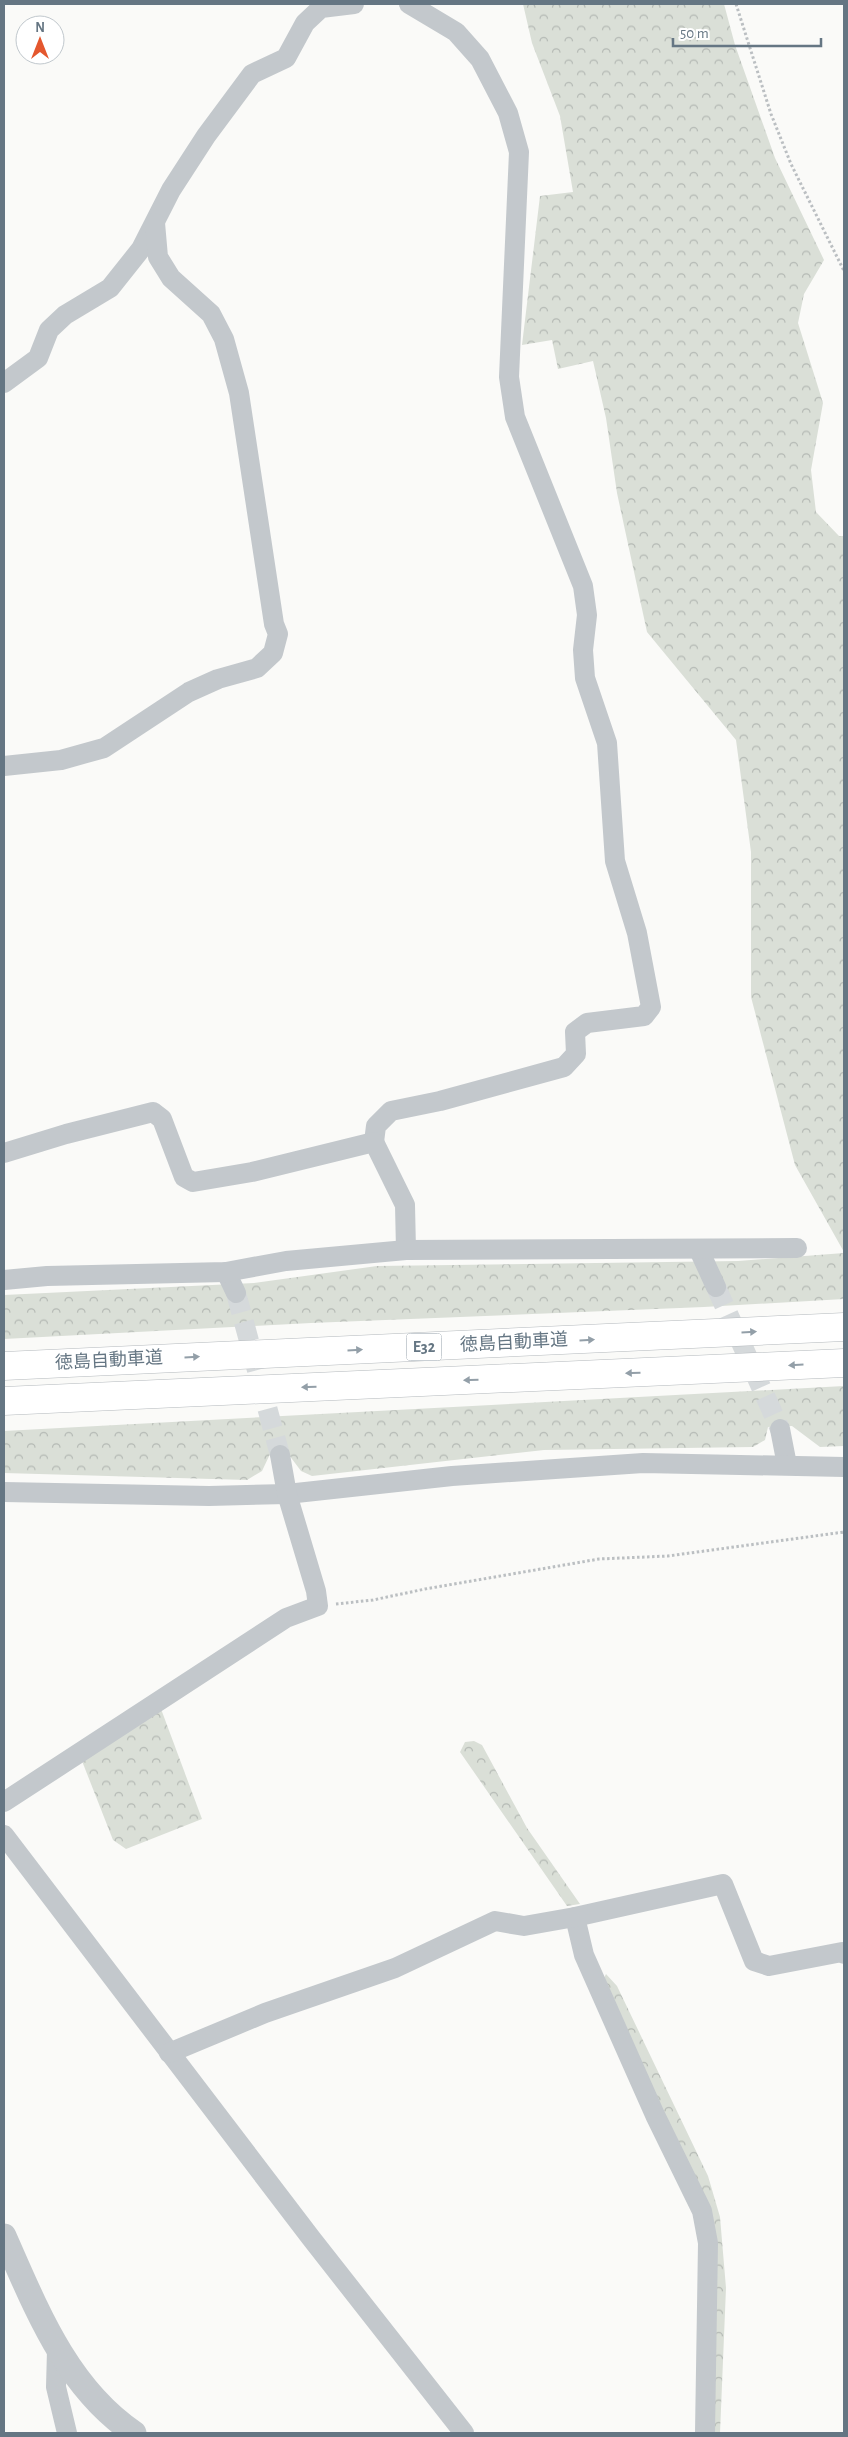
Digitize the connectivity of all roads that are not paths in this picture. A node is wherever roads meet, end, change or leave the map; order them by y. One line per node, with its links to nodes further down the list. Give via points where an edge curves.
1 (354, 4): 3 (street, via 321,8 304,23 286,58 252,74 206,136 171,190)
2 (409, 4): 6 (street, via 456,32 480,59 508,112 519,152 510,385 515,417 583,586 587,615 583,650 585,678 607,743 615,861 637,933 651,1007 644,1016 586,1023 574,1032 576,1054 564,1067 391,1111 376,1126)
3 (155, 223): 4 (street, via 141,248 110,288 64,315 49,330 38,358); 5 (street, via 158,257 171,278 211,314 224,339 237,384 278,634 273,653 257,668 218,679 189,692 104,748 61,760)
4 (4, 383)
5 (4, 766)
6 (374, 1142): 7 (street, via 252,1172 193,1182 184,1177 162,1119 153,1112); 9 (street, via 405,1205)
7 (4, 1152)
8 (797, 1248): 10 (street)
9 (406, 1250): 10 (street); 11 (street, via 286,1261)
10 (699, 1250): 13 (street)
11 (226, 1272): 12 (street); 14 (street)
12 (4, 1280)
13 (716, 1287)
14 (236, 1293)
15 (844, 1327): 17 (highway, 徳島自動車道 / E32, one-way to 15)
16 (844, 1363): 18 (highway, 徳島自動車道 / E32, one-way to 18)
17 (4, 1366)
18 (4, 1401)
19 (780, 1429): 21 (street)
20 (280, 1455): 24 (street)
21 (788, 1465): 22 (street); 24 (street, via 643,1463 452,1476)
22 (844, 1467)
23 (4, 1492): 24 (street, via 209,1496)
24 (287, 1494): 25 (street, via 318,1606 286,1618)
25 (4, 1802)
26 (4, 1835): 29 (street)
27 (574, 1917): 28 (street, via 723,1884 754,1961 769,1966); 29 (street, via 524,1926 495,1921 395,1968 265,2013); 35 (street, via 584,1955 702,2211 708,2244)
28 (844, 1954)
29 (169, 2053): 34 (street)
30 (4, 2236): 31 (street)
31 (57, 2350): 32 (street, via 56,2387); 33 (street, via 90,2395)
32 (67, 2433)
33 (134, 2433)
34 (464, 2433)
35 (705, 2433)

